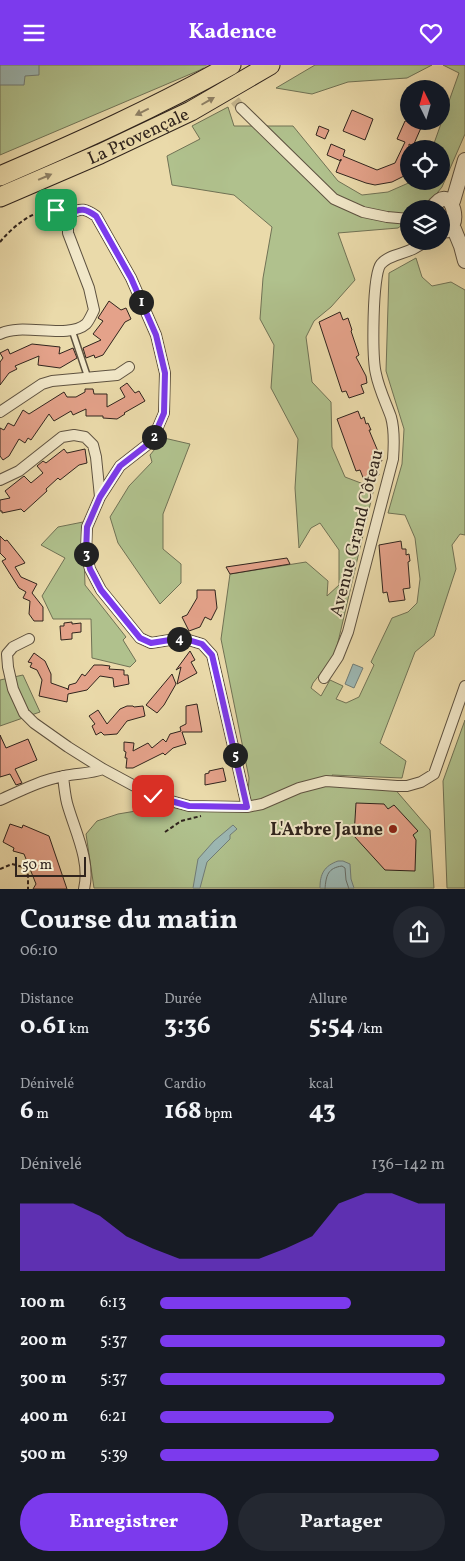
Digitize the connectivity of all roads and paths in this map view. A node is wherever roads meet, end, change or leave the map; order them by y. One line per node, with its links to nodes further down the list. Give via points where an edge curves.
1 (231, 65): 5 (highway, La Provençale, one-way to 5, via 96,135)
2 (270, 65): 6 (highway, La Provençale, one-way to 2, via 191,111)
3 (241, 107): 10 (street, via 334,199 363,212)
4 (465, 160): 8 (street)
5 (0, 176)
6 (0, 197)
7 (450, 201): 8 (street)
8 (453, 201): 11 (street, via 462,212 461,222)
9 (70, 214): 13 (path, via 56,210 36,212 8,232); 16 (street, via 68,233 94,310 86,324); 22 (street, via 78,209 87,209 101,224 131,278 156,335 165,373 164,413 152,441 120,466)
10 (400, 218)
11 (450, 229)
12 (450, 232): 15 (street, via 461,246)
13 (0, 242)
14 (415, 250): 24 (street, Avenue Grand Côteau, via 387,259 377,271 376,373 391,419 393,459 348,632 338,657)
15 (465, 261)
16 (72, 330): 17 (street, via 24,330); 19 (lane)
17 (0, 334)
18 (129, 367): 19 (street, via 117,375)
19 (88, 378): 20 (street, via 42,384)
20 (0, 412)
21 (0, 481): 22 (street, via 19,471 62,437 74,435 85,437 93,445)
22 (100, 497): 29 (street, via 87,527 86,553 90,569 101,590 140,638 151,643 182,638 202,644 212,655)
23 (28, 639): 26 (street, via 13,647 8,655 13,689 24,713)
24 (324, 678)
25 (465, 686): 29 (street, via 434,774 421,782 397,786 326,781)
26 (103, 769): 27 (street); 29 (street, via 153,796 189,806)
27 (63, 776): 28 (street); 34 (street, via 84,860)
28 (0, 800)
29 (247, 807)
30 (205, 815): 31 (path, via 181,821)
31 (165, 832)
32 (0, 869): 33 (path, via 12,864 24,867 28,875)
33 (28, 889)
34 (84, 889)

